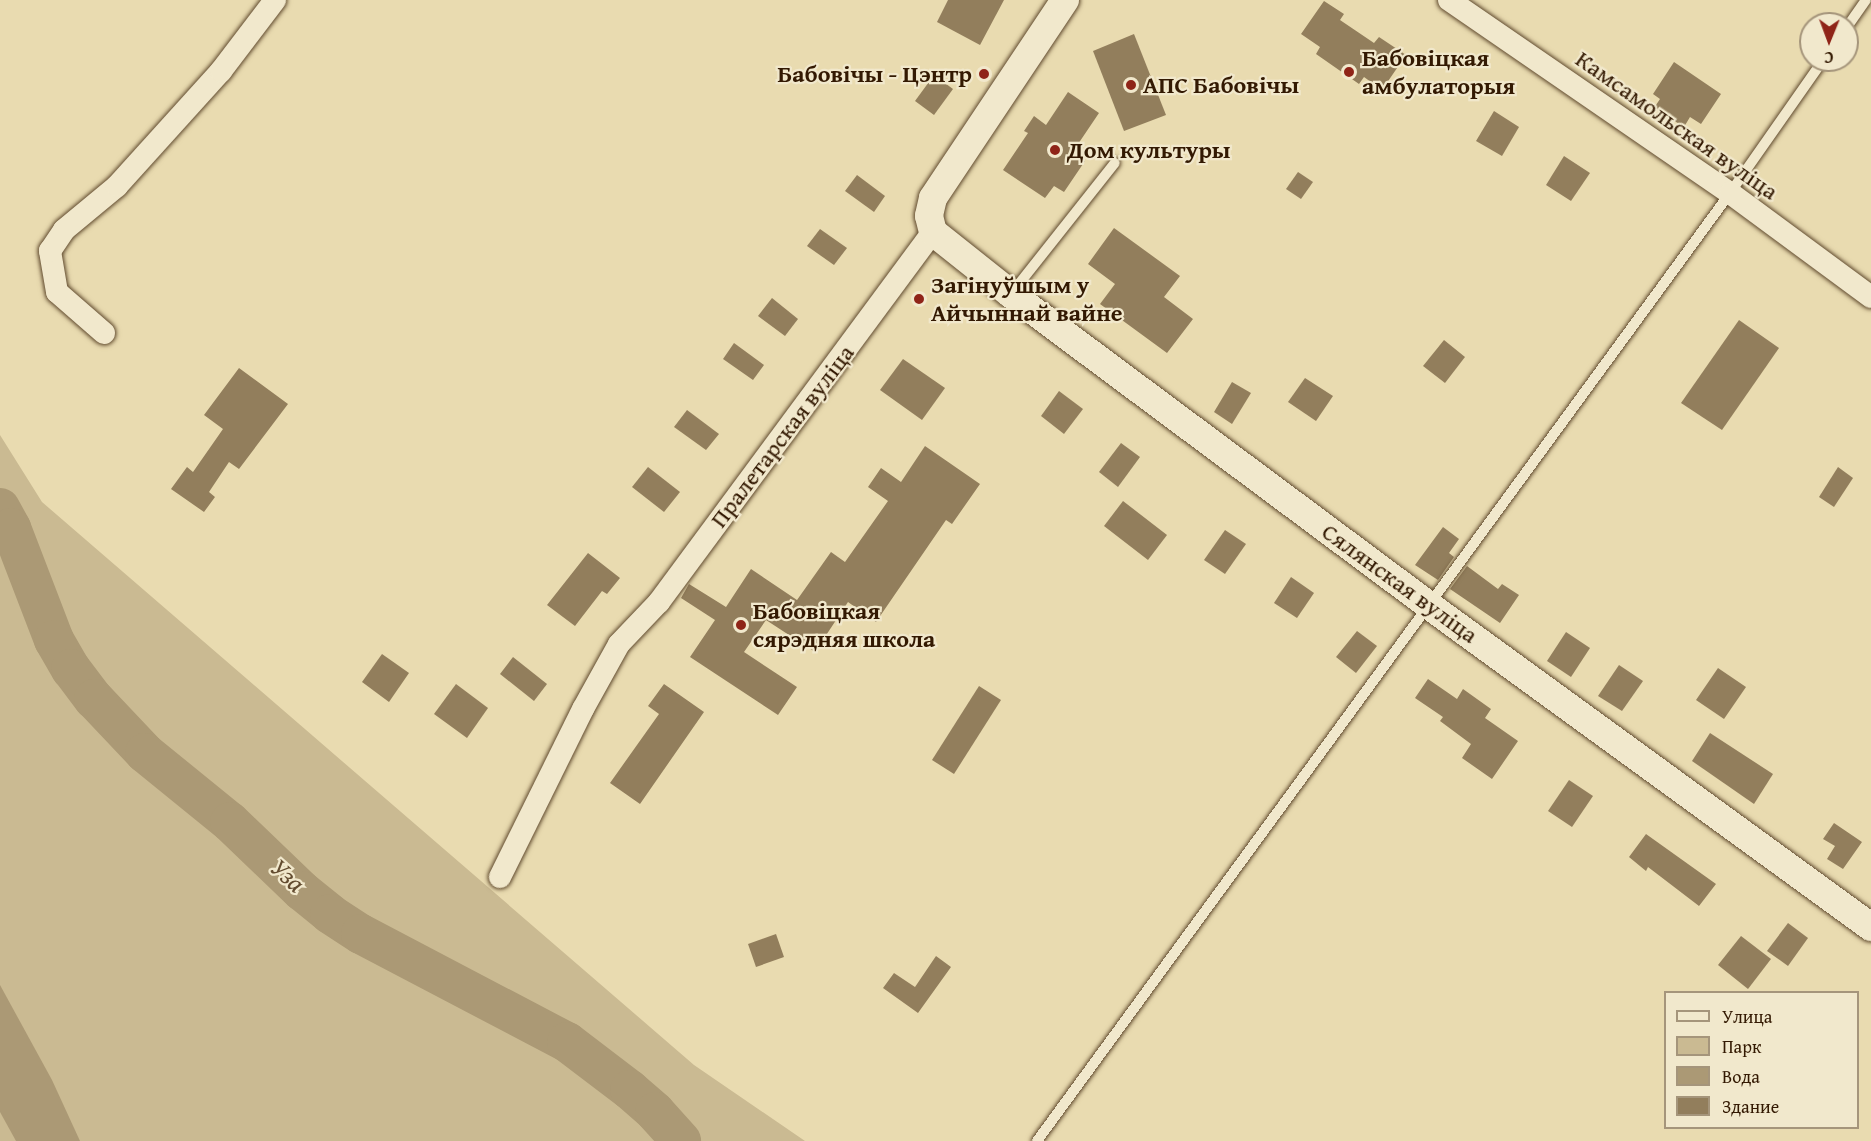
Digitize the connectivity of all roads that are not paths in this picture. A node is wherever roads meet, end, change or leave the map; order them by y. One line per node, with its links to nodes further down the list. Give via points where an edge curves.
1 (275, 0): 10 (street, via 221,71 117,186 64,230 50,251 57,292)
2 (1065, 0): 7 (street, via 933,198 929,216)
3 (1449, 0): 6 (street, Камсамольская вуліца)
4 (1815, 72): 6 (lane)
5 (1115, 163): 8 (lane)
6 (1730, 193): 9 (street, Камсамольская вуліца); 11 (lane)
7 (933, 232): 8 (street, Сялянская вуліца); 12 (street, Пралетарская вуліца, via 659,602 619,644)
8 (1011, 294): 11 (street, Сялянская вуліца)
9 (1871, 297)
10 (104, 333)
11 (1427, 604): 13 (street, Сялянская вуліца); 14 (lane)
12 (500, 877)
13 (1871, 927)
14 (1037, 1141)

